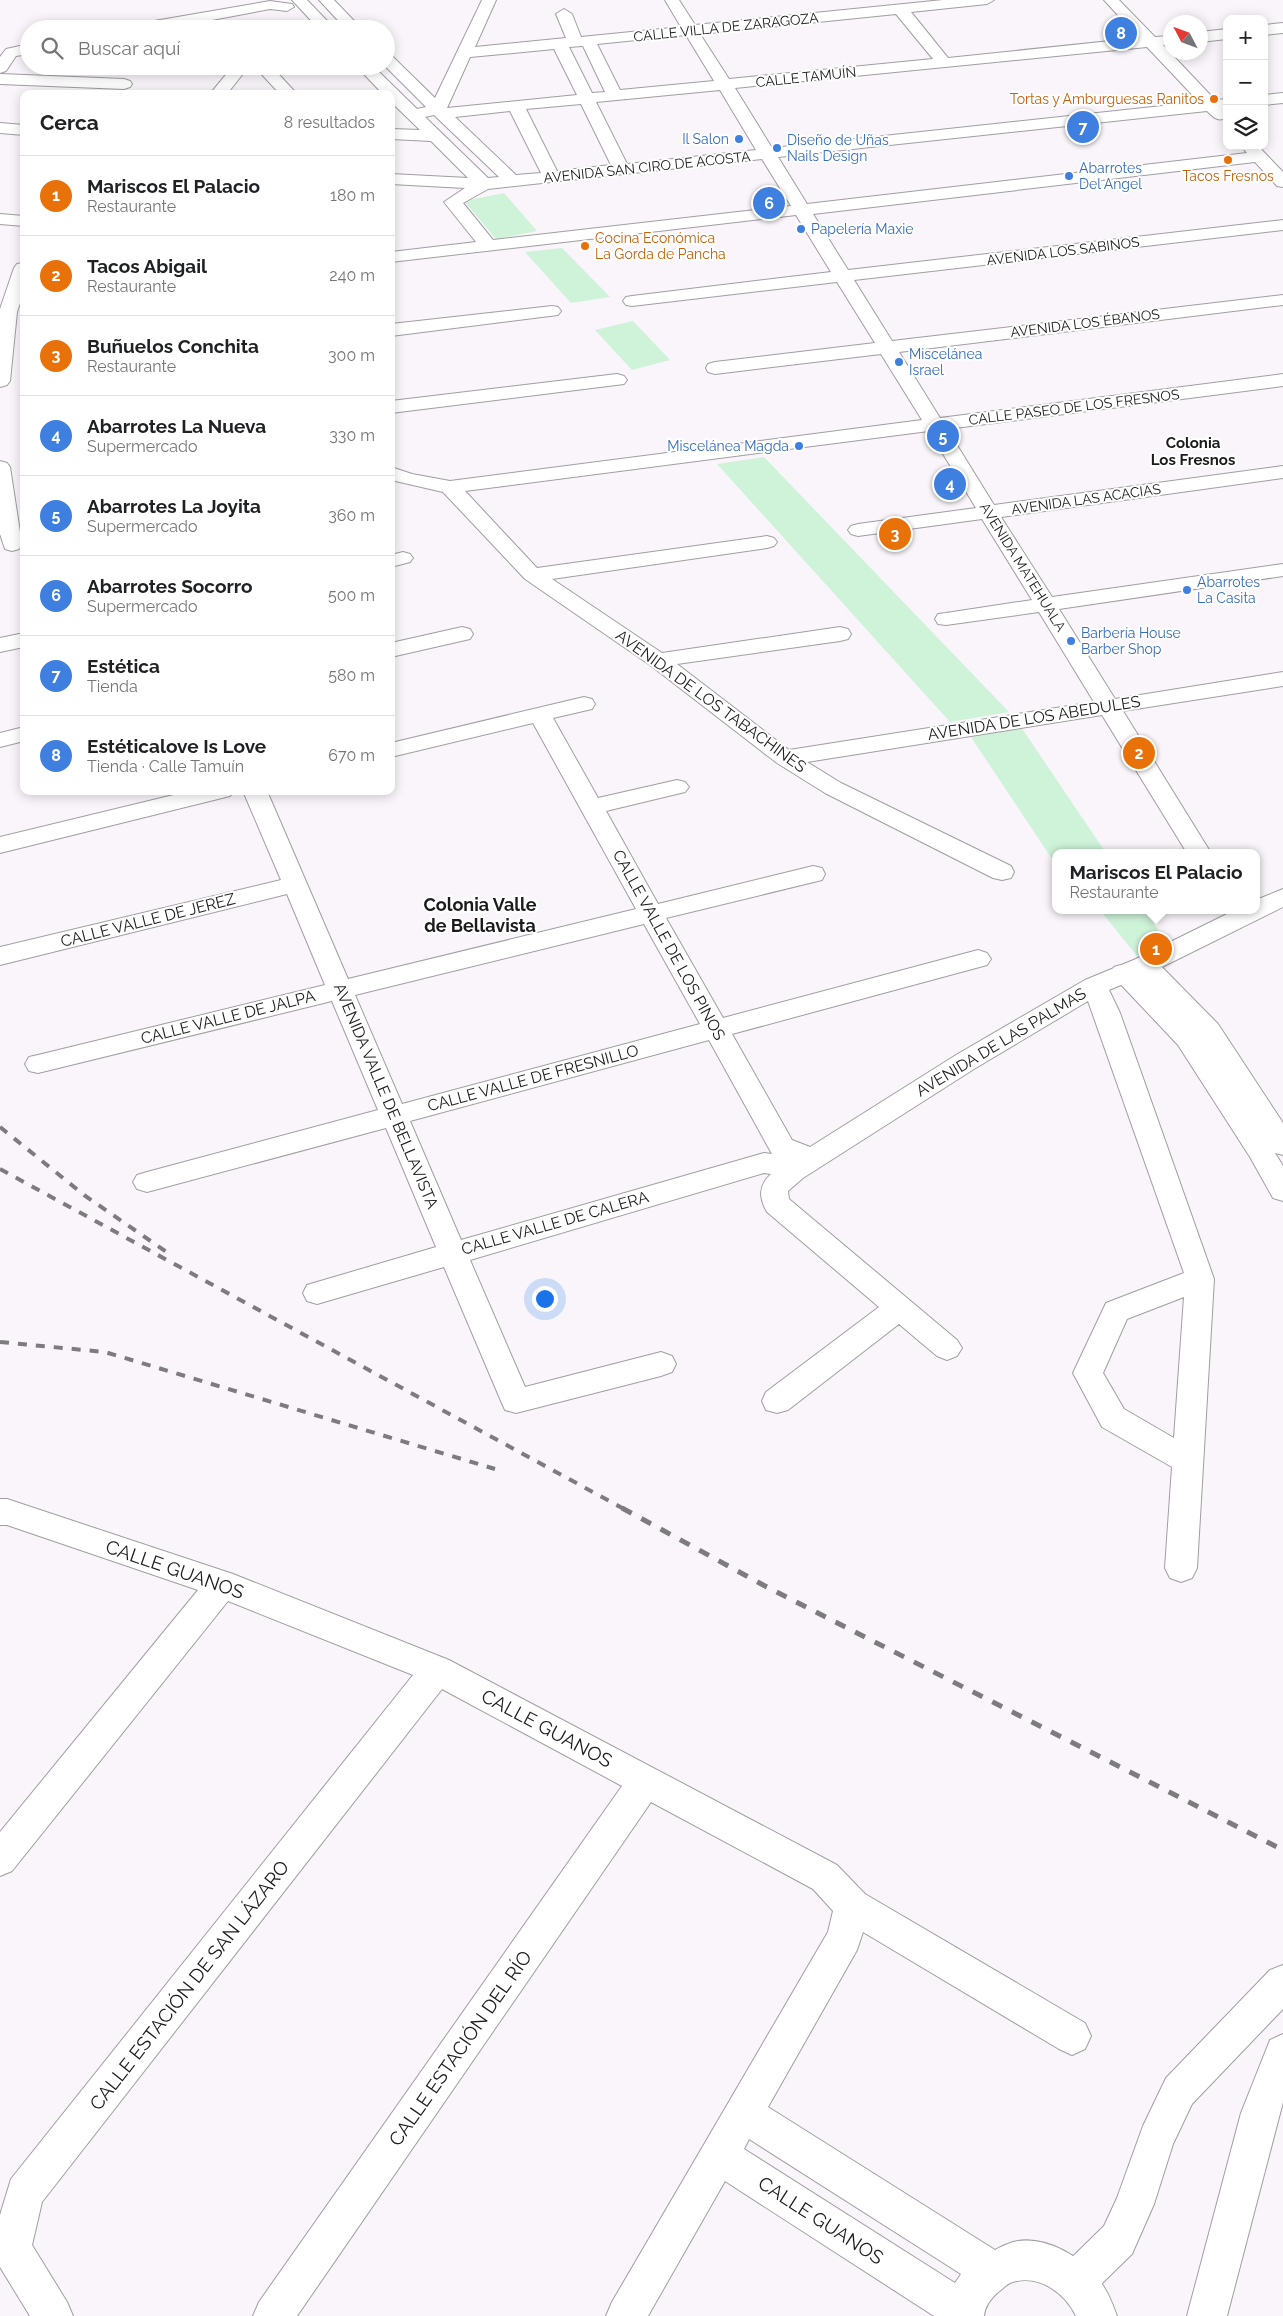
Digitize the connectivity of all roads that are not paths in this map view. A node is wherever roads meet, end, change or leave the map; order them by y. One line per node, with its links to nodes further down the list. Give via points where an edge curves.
1 (326, 0): 13 (street)
2 (489, 0): 24 (street)
3 (672, 0): 16 (street, AVENIDA MATEHUALA)
4 (987, 0): 7 (street, CALLE VILLA DE ZARAGOZA)
5 (1111, 0): 21 (street)
6 (296, 3): 10 (street); 11 (street); 12 (street)
7 (900, 9): 8 (street, CALLE VILLA DE ZARAGOZA); 25 (street)
8 (884, 11): 16 (street, CALLE VILLA DE ZARAGOZA); 26 (street)
9 (564, 14): 20 (street)
10 (194, 20)
11 (236, 20)
12 (317, 20)
13 (346, 20)
14 (1283, 28): 15 (street)
15 (1268, 30)
16 (691, 31): 20 (street, CALLE VILLA DE ZARAGOZA); 35 (street, AVENIDA MATEHUALA)
17 (1223, 34): 18 (street)
18 (1208, 36)
19 (1163, 41): 21 (street, CALLE TAMUÍN)
20 (582, 42): 22 (street, CALLE VILLA DE ZARAGOZA); 40 (street)
21 (1150, 42): 25 (street, CALLE TAMUÍN); 46 (street)
22 (560, 44): 24 (street, CALLE VILLA DE ZARAGOZA); 43 (street)
23 (20, 50): 27 (street, via 11,52)
24 (464, 53): 48 (street)
25 (944, 63): 26 (street, CALLE TAMUÍN)
26 (925, 65): 35 (street, CALLE TAMUÍN)
27 (0, 68)
28 (395, 68): 39 (street)
29 (234, 75): 36 (street)
30 (271, 75): 37 (street)
31 (373, 75): 38 (street)
32 (432, 78): 39 (street)
33 (0, 79): 34 (street)
34 (125, 83)
35 (725, 86): 40 (street, CALLE TAMUÍN); 55 (street, AVENIDA MATEHUALA)
36 (221, 90)
37 (285, 90)
38 (387, 90)
39 (424, 96): 45 (street); 48 (street)
40 (615, 97): 43 (street, CALLE TAMUÍN)
41 (395, 98): 45 (street)
42 (1283, 98): 44 (street)
43 (588, 100): 47 (street, CALLE TAMUÍN); 56 (street)
44 (1268, 100)
45 (399, 102): 49 (street)
46 (1219, 105): 55 (street, AVENIDA SAN CIRO DE ACOSTA)
47 (516, 106): 48 (street, CALLE TAMUÍN); 57 (street)
48 (440, 111): 49 (street, CALLE TAMUÍN); 59 (street)
49 (412, 115): 53 (street)
50 (0, 128): 51 (street)
51 (20, 130)
52 (395, 134): 53 (street)
53 (434, 136): 61 (street)
54 (1254, 152): 60 (street); 62 (street)
55 (767, 154): 56 (street, AVENIDA SAN CIRO DE ACOSTA); 62 (street, AVENIDA MATEHUALA)
56 (621, 169): 57 (street, AVENIDA SAN CIRO DE ACOSTA)
57 (551, 177): 59 (street, AVENIDA SAN CIRO DE ACOSTA)
58 (395, 179): 61 (street)
59 (512, 181): 61 (street, AVENIDA SAN CIRO DE ACOSTA)
60 (1283, 182)
61 (484, 184): 66 (street, via 453,202)
62 (802, 210): 66 (street); 69 (street, AVENIDA MATEHUALA)
63 (0, 219): 64 (street)
64 (20, 221)
65 (1283, 225): 69 (street, AVENIDA LOS SABINOS)
66 (489, 246): 67 (street)
67 (395, 257)
68 (18, 268): 76 (street, via 8,312)
69 (843, 277): 71 (street, AVENIDA LOS SABINOS); 74 (street, AVENIDA MATEHUALA)
70 (1283, 300): 74 (street, AVENIDA LOS ÉBANOS)
71 (632, 301)
72 (552, 311): 73 (street)
73 (395, 330)
74 (887, 347): 75 (street, AVENIDA LOS ÉBANOS); 80 (street, AVENIDA MATEHUALA)
75 (715, 368)
76 (0, 380)
77 (617, 380): 79 (street)
78 (1283, 380): 80 (street, CALLE PASEO DE LOS FRESNOS)
79 (395, 407)
80 (935, 425): 84 (street, CALLE PASEO DE LOS FRESNOS); 85 (street, AVENIDA MATEHUALA)
81 (0, 467): 88 (street)
82 (1283, 472): 85 (street, AVENIDA LAS ACACIAS)
83 (395, 474): 84 (street, CALLE PASEO DE LOS FRESNOS)
84 (450, 487): 90 (street, AVENIDA DE LOS TABACHINES)
85 (989, 512): 86 (street, AVENIDA LAS ACACIAS); 91 (street, AVENIDA MATEHUALA)
86 (858, 530)
87 (767, 542): 90 (street)
88 (12, 545)
89 (1283, 570): 91 (street)
90 (532, 574): 98 (street, AVENIDA DE LOS TABACHINES)
91 (1046, 604): 92 (street); 101 (street, AVENIDA MATEHUALA)
92 (946, 618)
93 (462, 634): 97 (street)
94 (840, 634): 98 (street)
95 (20, 641): 96 (street)
96 (0, 645)
97 (395, 649)
98 (658, 660): 106 (street, AVENIDA DE LOS TABACHINES)
99 (1283, 679): 101 (street, AVENIDA DE LOS ABEDULES)
100 (584, 704): 102 (street)
101 (1109, 706): 106 (street, AVENIDA DE LOS ABEDULES); 112 (street, AVENIDA MATEHUALA)
102 (540, 715): 105 (street); 110 (street, CALLE VALLE DE LOS PINOS)
103 (20, 735): 104 (street)
104 (0, 740)
105 (395, 749)
106 (785, 758): 113 (street, AVENIDA DE LOS TABACHINES, via 833,788)
107 (677, 787): 110 (street)
108 (206, 795): 111 (street)
109 (257, 795): 115 (street, AVENIDA VALLE DE BELLAVISTA)
110 (592, 807): 118 (street, CALLE VALLE DE LOS PINOS)
111 (0, 845)
112 (1197, 849)
113 (1002, 872)
114 (813, 874): 118 (street, CALLE VALLE DE JALPA)
115 (296, 884): 120 (street, CALLE VALLE DE JEREZ); 124 (street, AVENIDA VALLE DE BELLAVISTA)
116 (1283, 897): 117 (street, AVENIDA DE LAS PALMAS)
117 (1260, 906)
118 (651, 914): 124 (street, CALLE VALLE DE JALPA); 125 (street, CALLE VALLE DE LOS PINOS)
119 (1242, 914): 122 (street, AVENIDA DE LAS PALMAS)
120 (0, 956)
121 (978, 960): 125 (street, CALLE VALLE DE FRESNILLO)
122 (1134, 969): 123 (street, AVENIDA DE LAS PALMAS); 128 (street, via 1209,1031); 131 (street, via 1187,1038)
123 (1094, 986): 129 (street, AVENIDA DE LAS PALMAS, via 965,1062); 133 (street, via 1108,1013)
124 (341, 990): 126 (street, CALLE VALLE DE JALPA); 127 (street, AVENIDA VALLE DE BELLAVISTA)
125 (716, 1029): 127 (street, CALLE VALLE DE FRESNILLO); 129 (street, CALLE VALLE DE LOS PINOS)
126 (38, 1064)
127 (394, 1116): 130 (street, CALLE VALLE DE FRESNILLO); 132 (street, AVENIDA VALLE DE BELLAVISTA)
128 (1283, 1145)
129 (787, 1160): 132 (street, CALLE VALLE DE CALERA); 135 (street, AVENIDA DE LAS PALMAS, via 774,1191 777,1205)
130 (147, 1182)
131 (1283, 1191)
132 (453, 1253): 134 (street, CALLE VALLE DE CALERA); 137 (street, AVENIDA VALLE DE BELLAVISTA, via 516,1401)
133 (1200, 1279): 139 (street); 139 (street, via 1116,1311 1088,1373 1113,1418)
134 (317, 1293)
135 (899, 1308): 136 (street); 138 (street)
136 (947, 1348)
137 (661, 1364)
138 (777, 1401)
139 (1188, 1461): 141 (street)
140 (2, 1515): 142 (street, CALLE GUANOS)
141 (1181, 1568)
142 (222, 1584): 143 (street, CALLE GUANOS); 145 (street)
143 (437, 1670): 144 (street, CALLE GUANOS); 155 (street, CALLE ESTACIÓN DE SAN LÁZARO, via 25,2193 10,2248)
144 (646, 1780): 146 (street, CALLE GUANOS, via 825,1877); 156 (street, CALLE ESTACIÓN DEL RÍO)
145 (0, 1860)
146 (852, 1906): 148 (street, CALLE GUANOS); 150 (street, via 844,1938)
147 (1283, 1983): 153 (street, via 1179,2091 1156,2139 1135,2204 1118,2240)
148 (1072, 2036)
149 (1283, 2053): 159 (street, via 1260,2113)
150 (743, 2113): 151 (street); 152 (street)
151 (719, 2155): 154 (street, CALLE GUANOS); 157 (street)
152 (991, 2270): 153 (street, via 1011,2261 1034,2260 1057,2268); 154 (street, via 975,2286)
153 (1076, 2281): 158 (street, via 1091,2301)
154 (964, 2314)
155 (53, 2316)
156 (273, 2316)
157 (626, 2316)
158 (1097, 2316)
159 (1207, 2316)

